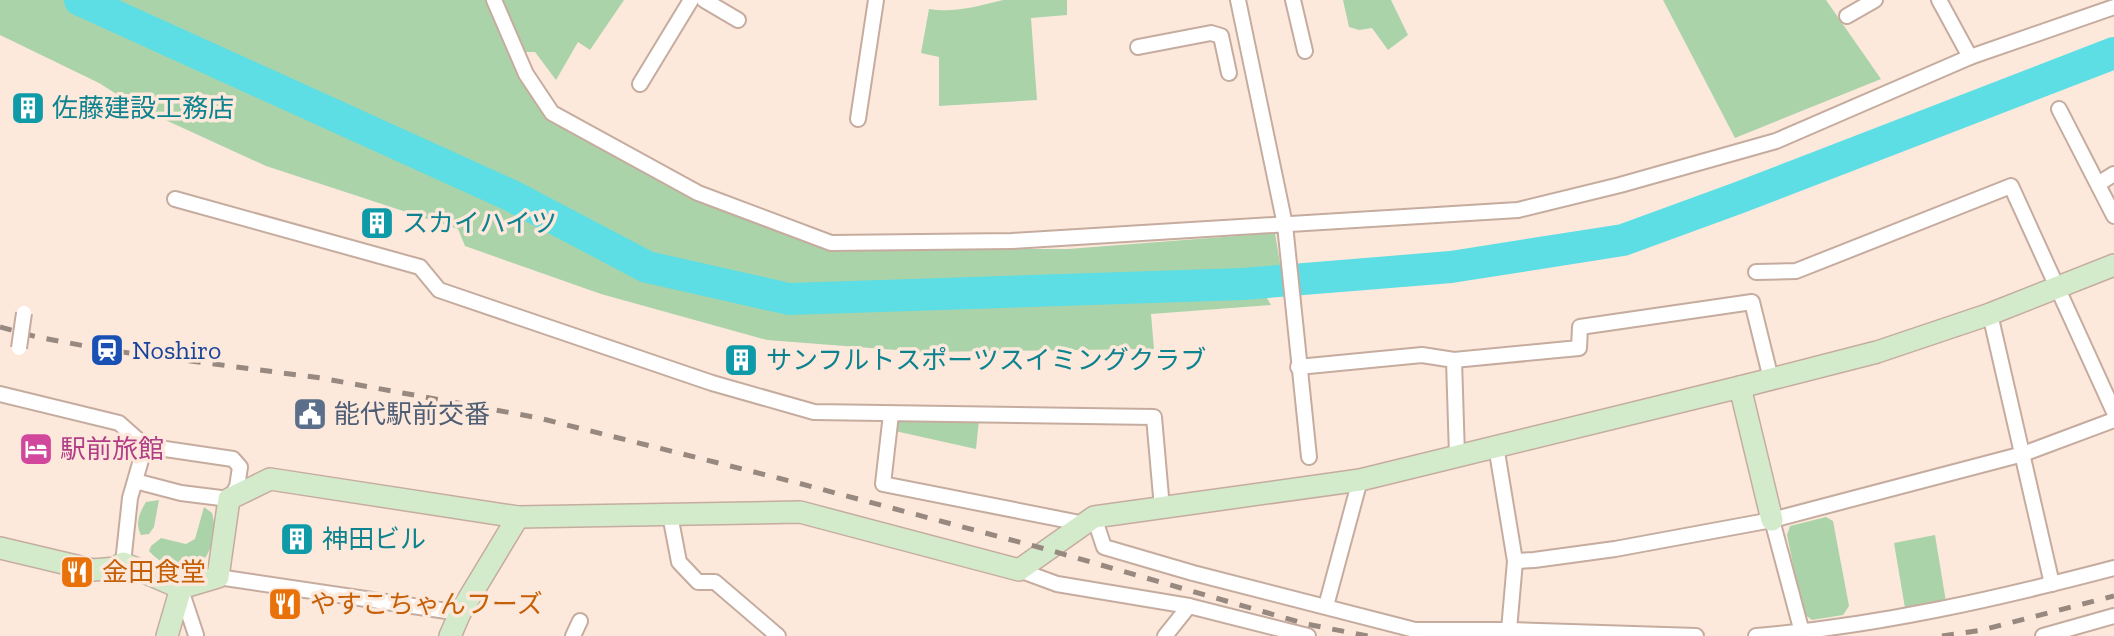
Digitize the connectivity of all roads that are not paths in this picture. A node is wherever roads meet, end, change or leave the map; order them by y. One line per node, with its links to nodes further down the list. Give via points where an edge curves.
1 (494, 0): 23 (street, via 526,74 552,113 698,192 831,243)
2 (691, 0): 16 (street)
3 (704, 0): 11 (street)
4 (876, 0): 18 (street)
5 (1238, 0): 23 (street)
6 (1293, 0): 13 (street)
7 (1875, 0): 10 (street)
8 (1939, 0): 14 (street)
9 (2114, 7): 14 (street)
10 (1847, 16)
11 (738, 20)
12 (1138, 47): 15 (street, via 1211,33 1222,36)
13 (1304, 51)
14 (1970, 57): 23 (street, via 1776,141 1620,185 1518,210)
15 (1229, 74)
16 (640, 84)
17 (2059, 109): 20 (street)
18 (858, 119)
19 (2114, 174): 20 (street)
20 (2098, 184): 22 (street)
21 (175, 199): 36 (street, via 420,267 439,290 712,383 814,412)
22 (2114, 216)
23 (1285, 232): 31 (street)
24 (2114, 265): 26 (street)
25 (1756, 272): 26 (street, via 1796,271 2011,186)
26 (2057, 286): 28 (street); 35 (street)
27 (24, 313): 29 (street, bridge)
28 (1990, 314): 32 (street, via 1877,352); 40 (street)
29 (19, 348)
30 (1454, 360): 31 (street, via 1422,355); 32 (street, via 1579,348 1580,327 1752,302); 41 (street)
31 (1298, 367): 42 (street)
32 (1771, 379): 33 (street)
33 (1740, 387): 39 (street); 49 (street)
34 (0, 394): 38 (street, via 119,424)
35 (2114, 412)
36 (891, 414): 46 (street, via 1154,417); 50 (street, via 883,484)
37 (2114, 420): 40 (street)
38 (145, 446): 44 (street); 45 (street, via 233,459 240,467 237,488)
39 (1496, 446): 41 (street); 52 (street)
40 (2024, 454): 49 (street); 57 (street)
41 (1457, 456): 43 (street)
42 (1309, 457)
43 (1360, 480): 46 (street); 60 (street)
44 (135, 481): 45 (street); 53 (street)
45 (229, 499): 48 (street, via 270,479); 56 (street)
46 (1162, 508): 50 (street)
47 (670, 515): 48 (street); 55 (street, via 800,512); 70 (street, via 679,562 698,582 715,582)
48 (518, 517): 61 (street)
49 (1772, 520): 52 (street, via 1615,549); 65 (street)
50 (1090, 521): 55 (street); 60 (street, via 1104,547)
51 (0, 548): 53 (street, via 93,570)
52 (1515, 561): 64 (street)
53 (123, 563): 58 (street)
54 (2114, 568): 57 (street)
55 (1019, 569): 59 (street, via 1057,584)
56 (218, 577): 58 (street); 61 (street)
57 (2052, 584): 65 (street, via 1947,609)
58 (181, 588): 66 (street); 67 (street)
59 (1189, 606): 71 (street); 72 (street)
60 (1326, 606): 64 (street, via 1415,630)
61 (460, 613): 68 (street)
62 (2114, 616): 75 (street)
63 (580, 621): 69 (street)
64 (1509, 630): 73 (street)
65 (1803, 634): 74 (street)
66 (196, 635)
67 (167, 636)
68 (450, 636)
69 (573, 636)
70 (778, 636)
71 (1165, 636)
72 (1308, 636)
73 (1696, 636)
74 (1756, 636)
75 (2043, 636)

